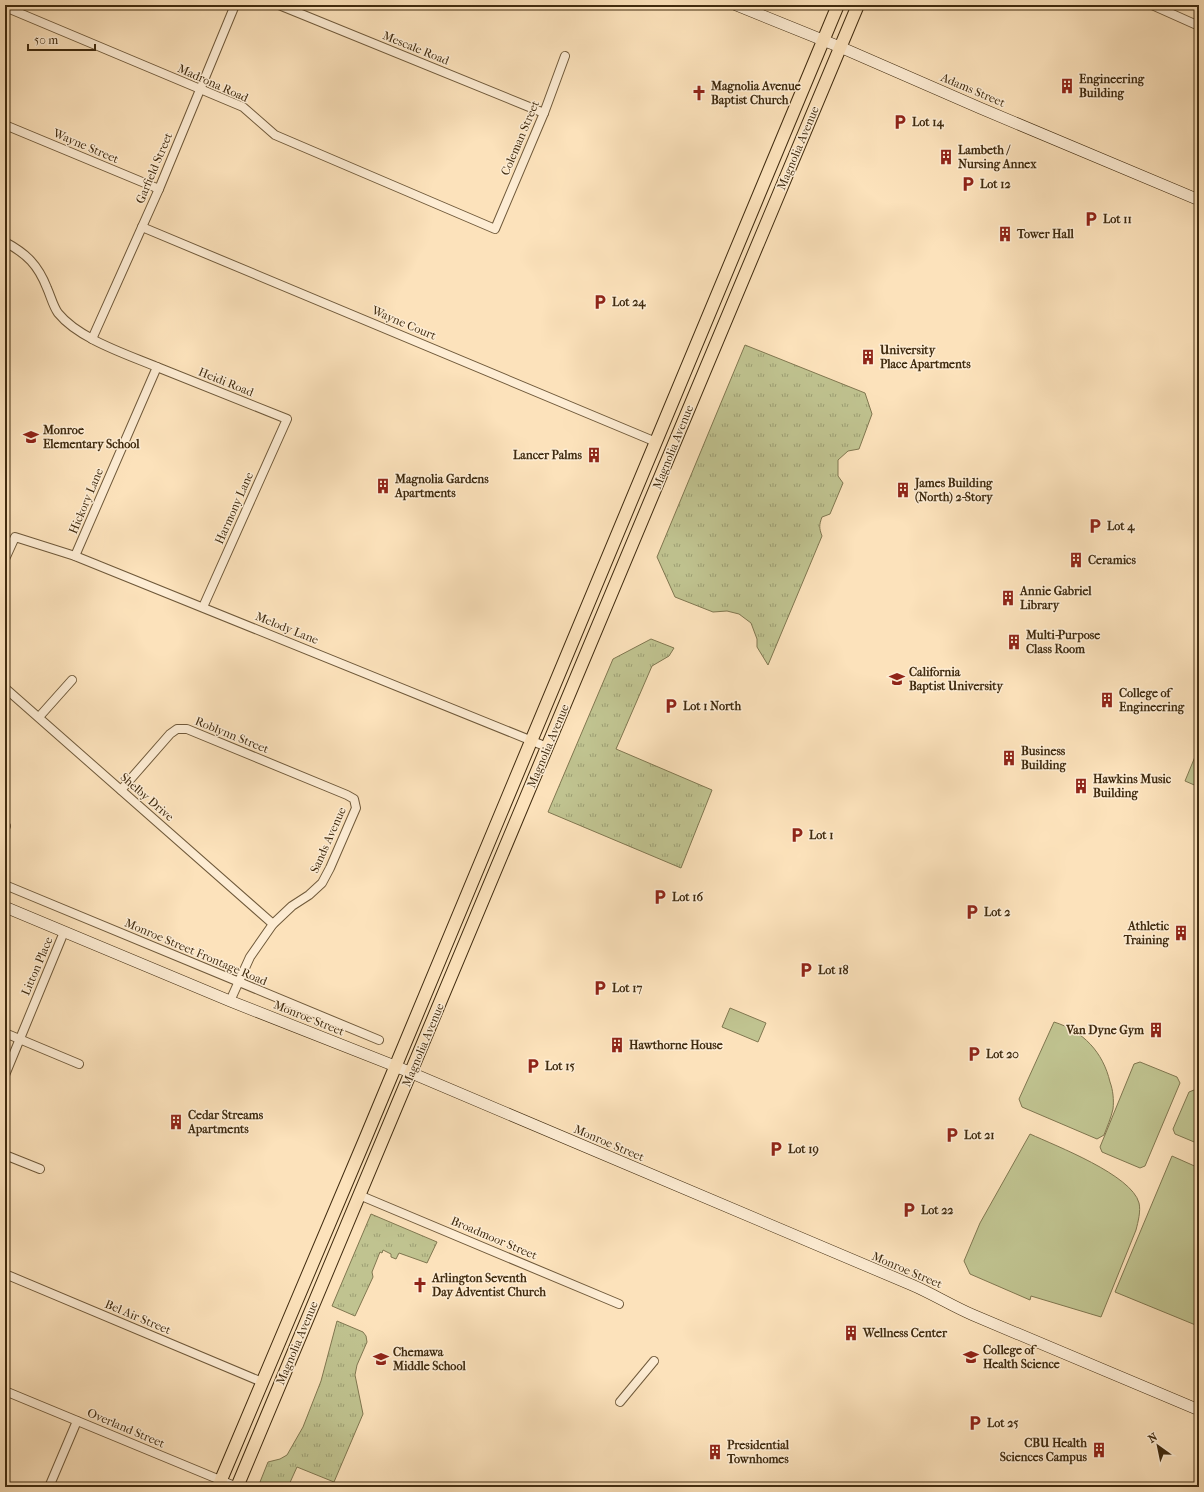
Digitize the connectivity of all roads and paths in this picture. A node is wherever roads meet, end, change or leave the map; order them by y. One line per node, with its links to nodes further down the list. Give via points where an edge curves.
1 (235, 5): 12 (street, Garfield Street)
2 (279, 5): 13 (street, Mescale Road)
3 (736, 5): 9 (main road, Adams Street)
4 (838, 5): 9 (main road, Magnolia Avenue)
5 (858, 5): 10 (main road, Magnolia Avenue)
6 (1152, 5): 8 (street)
7 (5, 7): 12 (street, Madrona Road)
8 (1199, 26)
9 (824, 41): 10 (main road, Adams Street); 23 (main road, Magnolia Avenue)
10 (840, 47): 16 (main road, Adams Street); 24 (main road, Magnolia Avenue)
11 (565, 56): 13 (street, Coleman Street)
12 (199, 90): 15 (street, Garfield Street); 18 (street, Madrona Road, via 243,108 275,135)
13 (544, 113): 18 (street, Coleman Street)
14 (5, 125): 15 (street, Wayne Street)
15 (159, 189): 17 (street, Garfield Street)
16 (1199, 200)
17 (142, 227): 20 (street, Garfield Street); 23 (street, Wayne Court)
18 (495, 229)
19 (5, 242): 20 (street, via 32,260 59,313 74,328)
20 (92, 339): 21 (street)
21 (157, 367): 22 (street, Heidi Road); 25 (street, Hickory Lane)
22 (287, 419): 27 (street, Harmony Lane)
23 (656, 442): 24 (main road); 31 (main road, Magnolia Avenue)
24 (672, 448): 32 (main road, Magnolia Avenue)
25 (75, 556): 26 (street, Melody Lane, via 15,536); 27 (street, Melody Lane)
26 (5, 559)
27 (203, 607): 31 (street, Melody Lane)
28 (72, 680): 30 (street)
29 (5, 688): 30 (street, Shelby Drive)
30 (39, 717): 33 (street, Shelby Drive)
31 (531, 740): 32 (street, Melody Lane); 45 (main road, Magnolia Avenue)
32 (547, 747): 46 (main road, Magnolia Avenue)
33 (121, 790): 34 (street, Roblynn Street, via 170,734 178,729 187,729); 37 (street, Shelby Drive)
34 (354, 800): 37 (street, Sands Avenue, via 356,808 322,883)
35 (5, 885): 39 (street, Monroe Street Frontage Road)
36 (5, 907): 38 (main road, Monroe Street)
37 (273, 924): 39 (street, Sands Avenue, via 250,957)
38 (64, 932): 40 (main road, Monroe Street); 42 (street, Litton Place)
39 (238, 982): 40 (street, Sands Avenue); 43 (street, Monroe Street Frontage Road)
40 (230, 1001): 45 (main road, Monroe Street)
41 (5, 1033): 42 (street)
42 (20, 1039): 44 (street); 47 (street, Litton Place)
43 (378, 1040)
44 (79, 1064)
45 (396, 1066): 46 (main road, Monroe Street); 54 (main road, Magnolia Avenue)
46 (411, 1073): 50 (main road, Magnolia Avenue); 57 (main road, Monroe Street, via 912,1285 973,1315)
47 (5, 1075)
48 (5, 1154): 49 (street)
49 (40, 1169)
50 (359, 1195): 52 (street, Broadmoor Street); 61 (main road, Magnolia Avenue)
51 (5, 1274): 54 (street, Bel Air Street)
52 (620, 1304)
53 (654, 1361): 56 (street)
54 (262, 1382): 59 (main road, Magnolia Avenue)
55 (5, 1391): 58 (street, Overland Street)
56 (620, 1402)
57 (1199, 1410)
58 (77, 1421): 59 (street, Overland Street); 60 (street)
59 (220, 1484): 61 (street, Overland Street)
60 (49, 1487)
61 (237, 1487)

